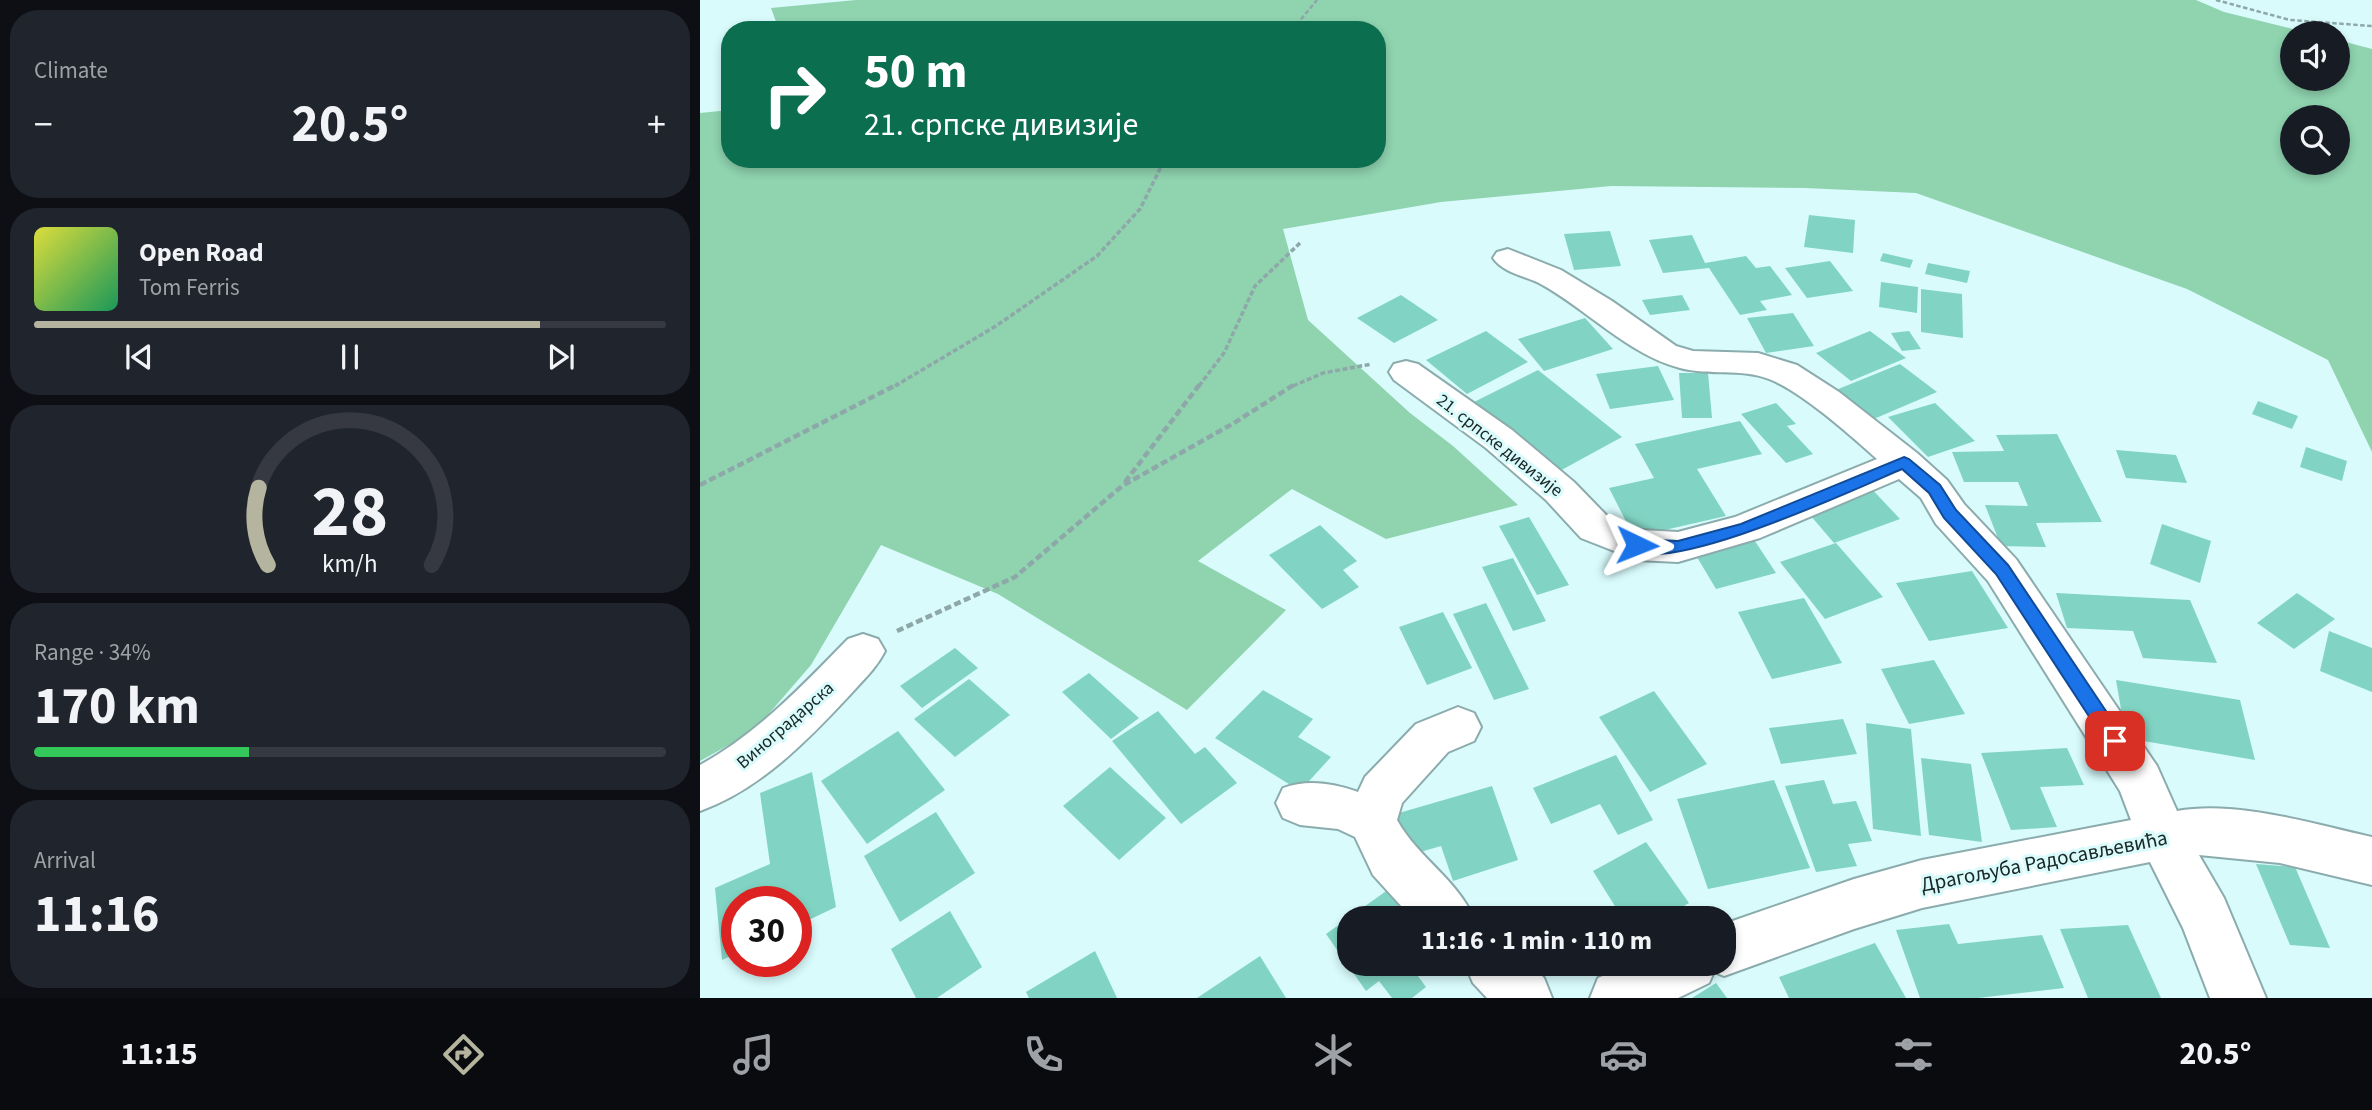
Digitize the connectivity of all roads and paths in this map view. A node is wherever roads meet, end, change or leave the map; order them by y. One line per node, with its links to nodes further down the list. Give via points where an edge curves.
1 (1317, 0): 3 (path)
2 (2216, 0): 4 (path, via 2290,20)
3 (1300, 21)
4 (2372, 26)
5 (1160, 168): 10 (path, via 1140,209 1097,256 996,326 871,400)
6 (1301, 242): 11 (path, via 1255,286 1224,353)
7 (1507, 258): 9 (street, via 1550,277 1664,353 1692,361 1758,364 1785,373 1836,407)
8 (1406, 372): 9 (street, 21. српске дивизије, via 1499,439 1595,528 1637,545 1678,547 1746,528); 11 (path, via 1379,363 1323,373 1297,383)
9 (1904, 463): 17 (street, via 1934,489 1950,514 2002,570 2140,781)
10 (700, 485)
11 (1122, 486): 12 (path, via 1015,577 910,623)
12 (863, 651): 14 (street, Виноградарска, via 768,744)
13 (1458, 727): 16 (street, via 1432,738 1382,792)
14 (700, 790)
15 (1300, 803): 16 (street, via 1342,808)
16 (1372, 821): 19 (street, via 1391,858)
17 (2162, 836): 18 (street, Драгољуба Радосављевића, via 2218,831); 20 (street, Драгољуба Радосављевића, via 1922,884); 25 (street, via 2205,916)
18 (2372, 861)
19 (1436, 906)
20 (1736, 946)
21 (1503, 976): 23 (street)
22 (1665, 976): 24 (street)
23 (1524, 998)
24 (1618, 998)
25 (2238, 998)

